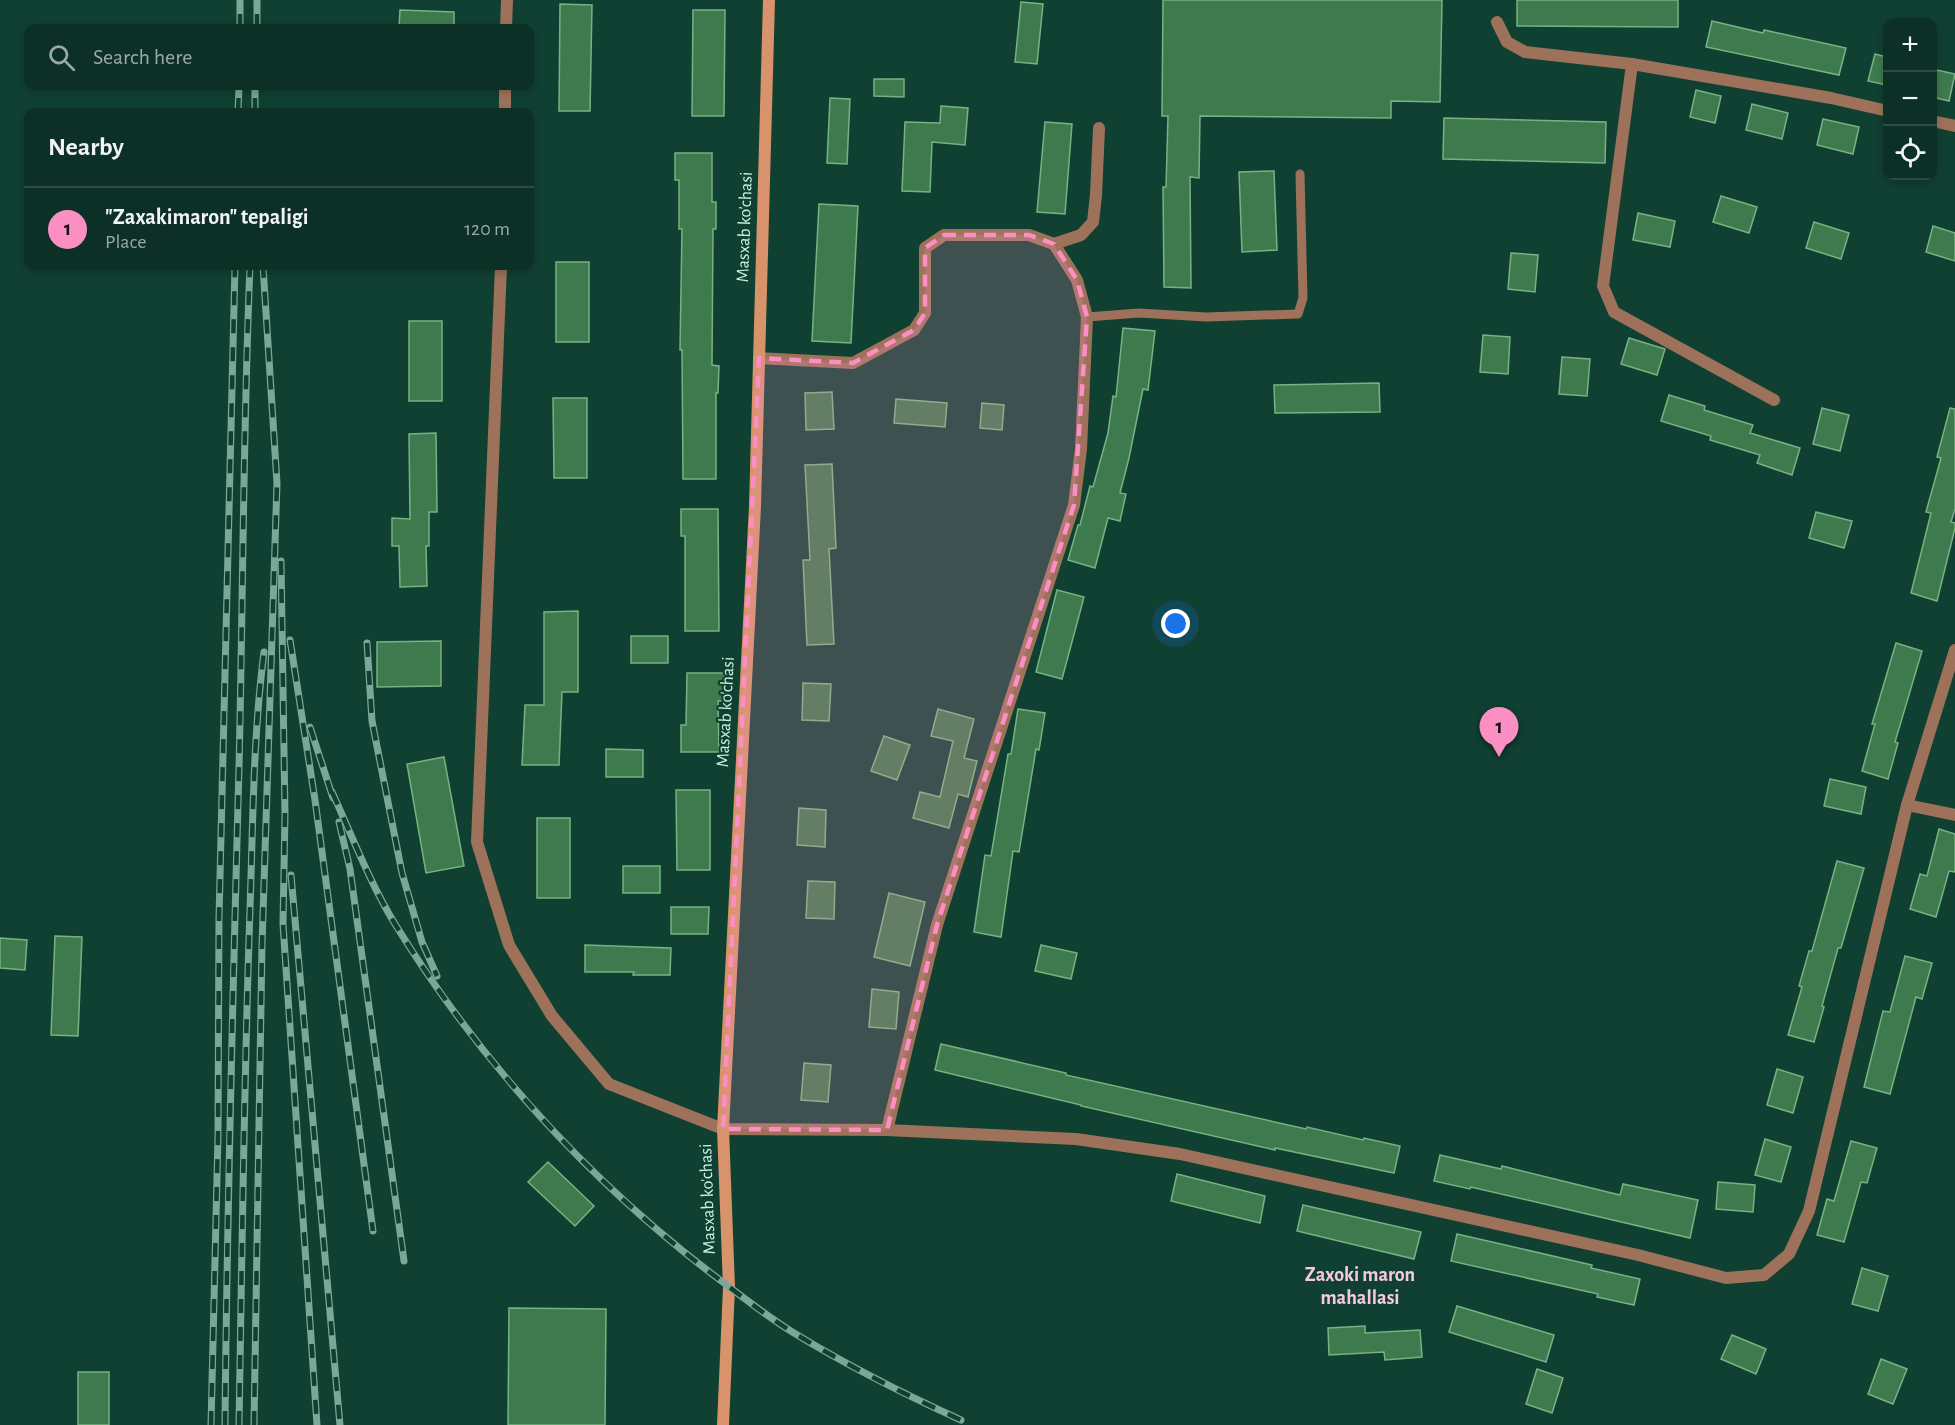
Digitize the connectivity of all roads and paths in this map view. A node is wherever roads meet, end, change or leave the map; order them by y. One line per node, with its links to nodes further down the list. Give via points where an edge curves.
1 (507, 0): 4 (street)
2 (769, 0): 16 (main road, Masxab ko'chasi)
3 (1497, 22): 5 (street, via 1507,42 1525,52)
4 (506, 24)
5 (1632, 64): 8 (street); 17 (street, via 1603,286 1614,312)
6 (505, 90): 7 (street)
7 (505, 108)
8 (1883, 110)
9 (1937, 122): 10 (street)
10 (1955, 126)
11 (1099, 128): 13 (street, via 1093,222 1081,235)
12 (1300, 174): 15 (lane, via 1303,298 1298,314 1206,317 1139,313)
13 (1054, 244): 15 (street, via 1077,280); 16 (street, via 1029,235 944,235 925,248 924,314 914,330 853,363)
14 (501, 270): 21 (street, via 477,842 509,945 552,1016 609,1084)
15 (1087, 317): 22 (street, via 1081,449 1074,505 937,925)
16 (759, 358): 21 (main road, Masxab ko'chasi)
17 (1774, 400)
18 (1955, 650): 19 (street)
19 (1907, 805): 20 (street); 22 (street, via 1809,1211 1789,1254 1764,1275 1726,1278 1180,1154 1076,1139)
20 (1955, 815)
21 (723, 1129): 22 (street); 23 (main road, Masxab ko'chasi, via 729,1287)
22 (887, 1130)
23 (723, 1425)

